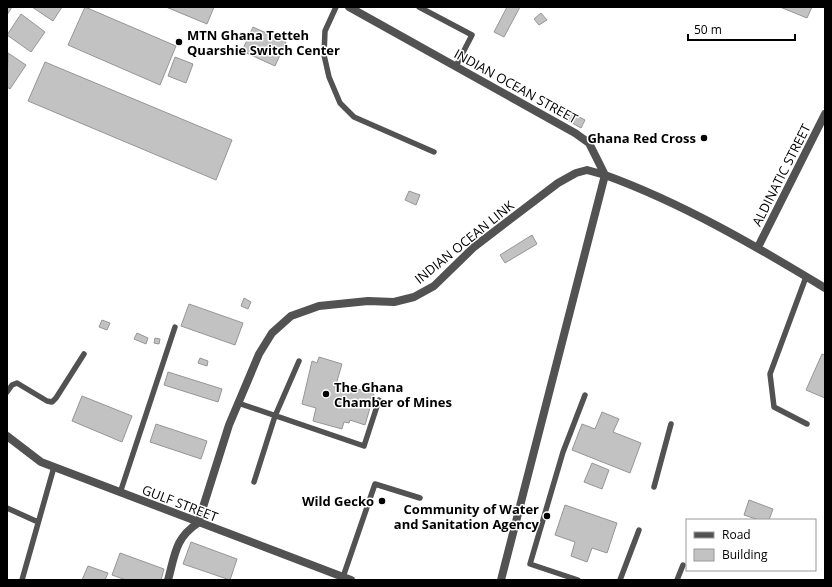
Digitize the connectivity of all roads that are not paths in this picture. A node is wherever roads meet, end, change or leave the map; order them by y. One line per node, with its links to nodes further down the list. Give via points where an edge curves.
1 (336, 7): 6 (lane, via 325,30 324,55 329,77 340,103 354,117)
2 (351, 7): 4 (street, INDIAN OCEAN STREET)
3 (419, 7): 4 (lane, via 472,35)
4 (456, 66): 7 (street, INDIAN OCEAN STREET, via 576,133 589,143)
5 (825, 114): 8 (street, ALDINATIC STREET)
6 (434, 152)
7 (605, 175): 8 (street, via 646,189); 17 (street, INDIAN OCEAN LINK, via 587,170 558,183 474,248 434,286 414,298 394,302 368,301 320,306 291,316 272,333 259,354); 35 (street)
8 (758, 247): 9 (street)
9 (806, 276): 10 (street); 20 (lane, via 770,374 774,407)
10 (825, 288)
11 (175, 327): 25 (lane)
12 (84, 354): 14 (lane, via 52,402 47,402 16,383)
13 (299, 361): 18 (lane)
14 (7, 392)
15 (585, 395): 36 (lane, via 563,452 530,564)
16 (379, 400): 18 (lane, via 364,446)
17 (238, 404): 18 (lane); 29 (street, INDIAN OCEAN LINK)
18 (274, 416): 23 (lane)
19 (671, 424): 24 (lane)
20 (807, 424)
21 (7, 436): 22 (street, GULF STREET, via 41,462)
22 (54, 467): 25 (street, GULF STREET); 28 (lane)
23 (254, 482)
24 (654, 487)
25 (120, 493): 29 (street, GULF STREET)
26 (420, 498): 32 (lane, via 375,484)
27 (7, 508): 28 (lane)
28 (38, 522): 33 (lane)
29 (198, 523): 32 (street, GULF STREET); 34 (street, via 187,530 178,542)
30 (639, 530): 37 (lane)
31 (683, 565): 38 (lane)
32 (347, 579)
33 (22, 580)
34 (168, 580)
35 (501, 580)
36 (578, 580)
37 (620, 580)
38 (677, 580)

